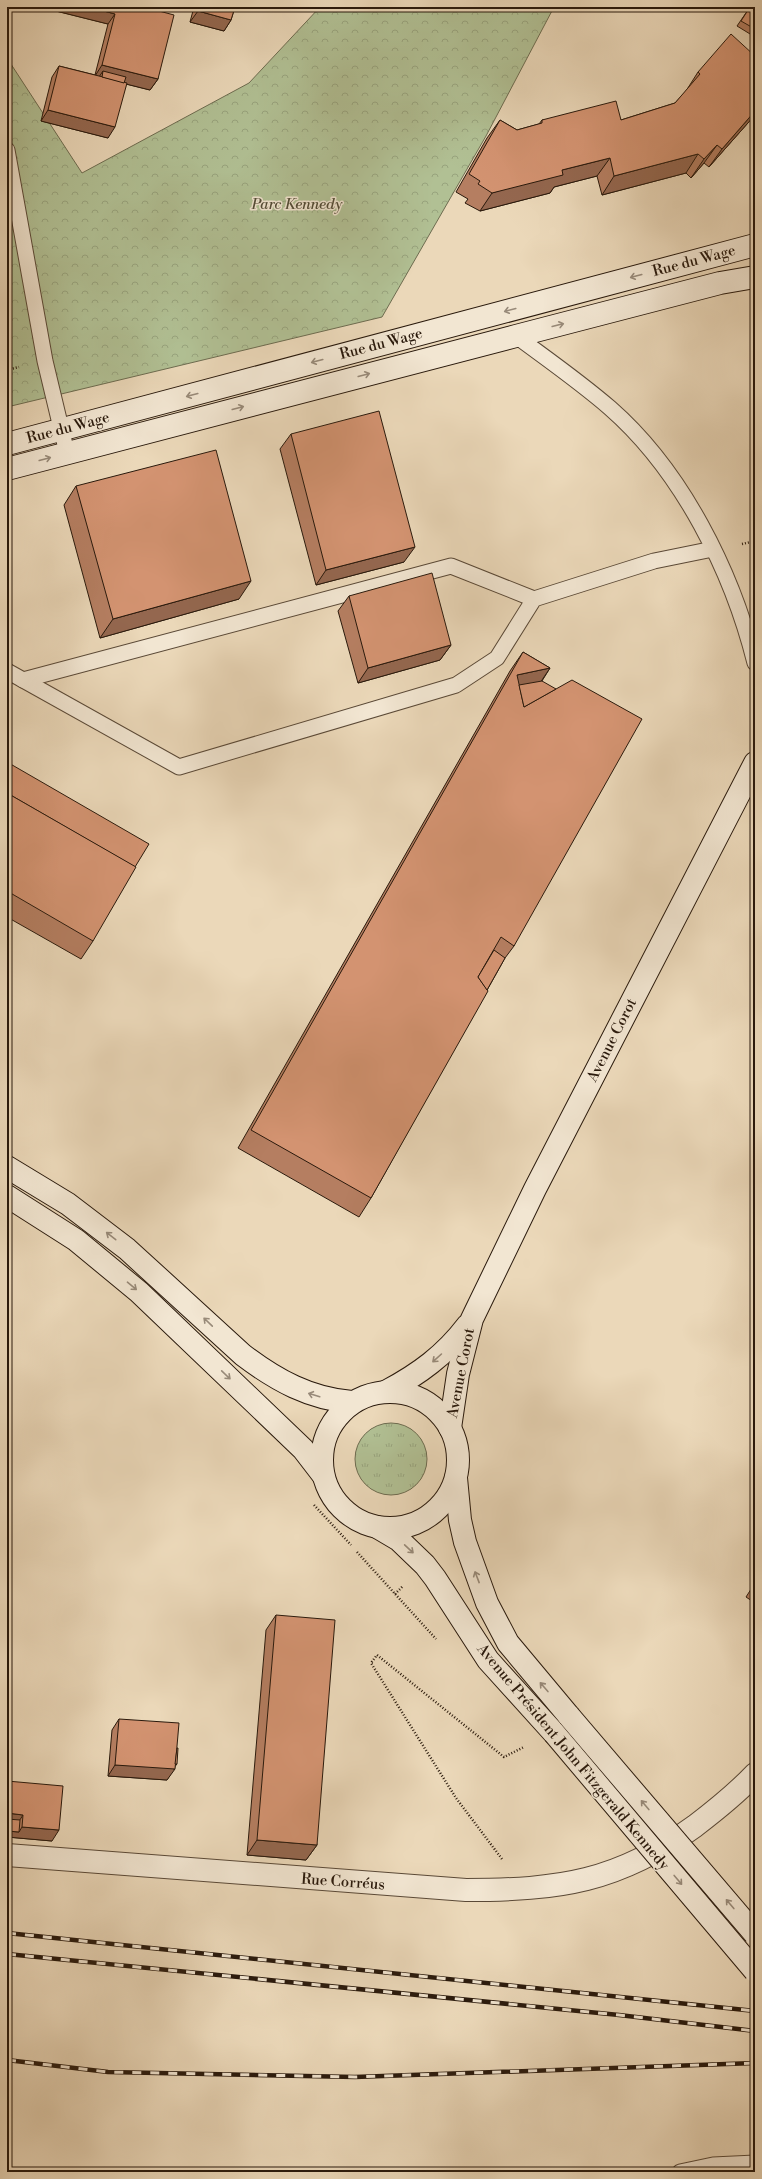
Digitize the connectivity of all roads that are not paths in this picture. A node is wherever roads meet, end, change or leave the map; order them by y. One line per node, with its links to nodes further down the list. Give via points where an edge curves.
1 (7, 150): 5 (lane, via 45,361)
2 (755, 245): 5 (street, Rue du Wage, one-way to 5)
3 (755, 277): 4 (street, Rue du Wage, one-way to 3, via 720,283)
4 (516, 336): 7 (street, Rue du Wage, one-way to 4); 9 (lane, via 610,408 634,432 678,488)
5 (61, 430): 6 (street, Rue du Wage); 7 (lane)
6 (7, 444)
7 (67, 453): 8 (street, Rue du Wage, one-way to 7)
8 (7, 468)
9 (713, 549): 10 (lane, via 654,561); 11 (lane, via 740,611)
10 (534, 599): 13 (lane, via 451,566); 13 (lane, via 497,658 456,685 179,767)
11 (755, 663)
12 (7, 671): 13 (lane)
13 (23, 680)
14 (755, 763): 19 (street, Avenue Corot, via 535,1189)
15 (7, 1167): 21 (street, one-way to 15, via 300,1391 262,1369 127,1249 68,1204)
16 (7, 1196): 18 (street, Avenue Président John Fitzgerald Kennedy)
17 (7, 1206): 18 (street)
18 (57, 1227): 23 (street, Avenue Président John Fitzgerald Kennedy, one-way to 23, via 95,1254 139,1292 303,1449)
19 (472, 1319): 20 (street, Avenue Corot, one-way to 20, via 456,1340 427,1367); 22 (street, Avenue Corot, via 458,1374)
20 (387, 1391): 21 (street, Avenue Président John Fitzgerald Kennedy, via 369,1394); 22 (street, Avenue Président John Fitzgerald Kennedy, via 406,1393 424,1400 439,1412)
21 (352, 1402): 23 (street, Avenue Président John Fitzgerald Kennedy, via 337,1416 326,1434 321,1455)
22 (450, 1428): 24 (street, Avenue Président John Fitzgerald Kennedy, via 457,1447)
23 (323, 1475): 25 (street, Avenue Président John Fitzgerald Kennedy, via 332,1496 347,1513)
24 (456, 1477): 25 (street, Avenue Président John Fitzgerald Kennedy, via 446,1498 426,1518 411,1525); 28 (street, Avenue Président John Fitzgerald Kennedy, one-way to 24, bridge, via 508,1643 488,1603 465,1542)
25 (377, 1527): 29 (street, Avenue Président John Fitzgerald Kennedy, one-way to 29, bridge, via 399,1540 425,1565 488,1660 554,1733)
26 (755, 1774): 27 (street, Rue Corréus, via 708,1816 647,1857 605,1875 560,1885 503,1890 411,1887)
27 (7, 1855)
28 (755, 1934)
29 (755, 1971)
30 (755, 2163): 31 (lane, via 713,2165)
31 (680, 2172)

